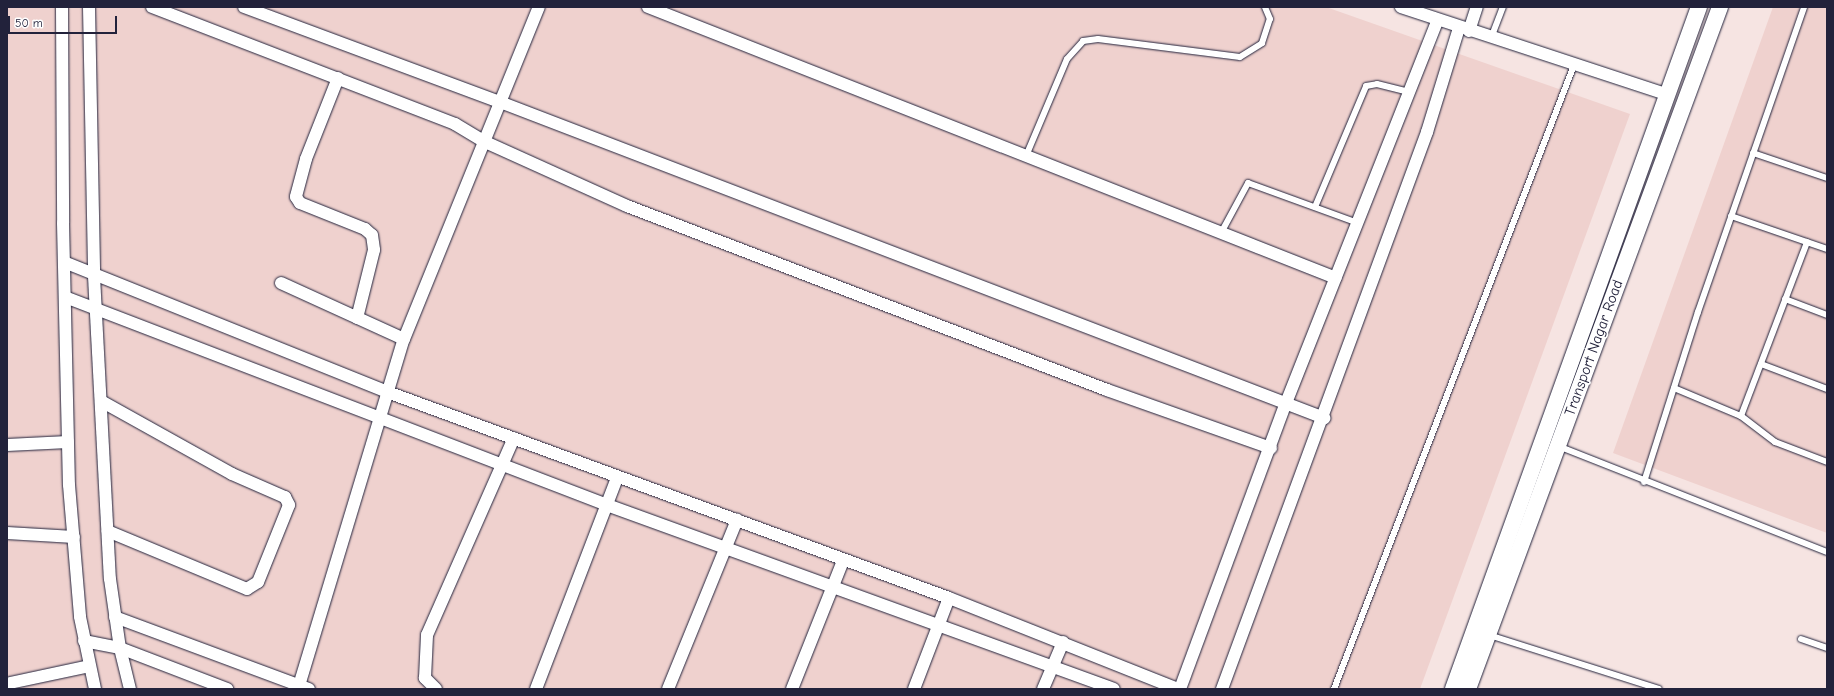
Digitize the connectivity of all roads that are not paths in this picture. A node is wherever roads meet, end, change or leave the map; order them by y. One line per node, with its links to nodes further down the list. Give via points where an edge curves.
1 (62, 7): 32 (street)
2 (89, 7): 33 (street)
3 (152, 7): 18 (street)
4 (244, 7): 21 (street)
5 (539, 7): 21 (street)
6 (648, 7): 24 (street)
7 (1265, 7): 24 (lane, via 1270,19 1262,43 1240,57 1098,39 1083,41 1067,59)
8 (1401, 7): 14 (street)
9 (1477, 7): 15 (street)
10 (1503, 7): 16 (lane)
11 (1699, 7): 20 (main road, Transport Nagar Road)
12 (1720, 7): 54 (main road, Transport Nagar Road)
13 (1804, 7): 23 (lane)
14 (1437, 21): 15 (street); 19 (street)
15 (1464, 30): 16 (street); 49 (street)
16 (1491, 38): 17 (street)
17 (1574, 65): 20 (street); 94 (lane)
18 (338, 78): 22 (street, via 455,124); 40 (street, via 306,159 296,197 300,203 372,234 374,250)
19 (1409, 92): 26 (lane, via 1377,84 1366,86); 28 (street)
20 (1666, 94): 95 (main road, Transport Nagar Road)
21 (500, 102): 22 (street); 47 (street)
22 (483, 141): 41 (street); 55 (street, via 634,209 1107,390)
23 (1753, 153): 25 (lane); 27 (lane)
24 (1026, 156): 29 (street)
25 (1827, 178)
26 (1315, 207): 28 (lane); 29 (lane, via 1248,183)
27 (1731, 216): 30 (lane); 43 (lane)
28 (1358, 223): 34 (street)
29 (1221, 233): 34 (street)
30 (1807, 242): 31 (lane); 37 (lane)
31 (1827, 249)
32 (64, 262): 33 (street); 36 (street)
33 (94, 276): 38 (street); 45 (street)
34 (1336, 278): 47 (street)
35 (281, 283): 40 (street)
36 (65, 297): 38 (street); 52 (street)
37 (1785, 299): 39 (lane); 42 (lane)
38 (97, 310): 46 (street); 50 (street)
39 (1827, 315)
40 (357, 318): 41 (street)
41 (404, 339): 45 (street)
42 (1761, 364): 44 (lane); 48 (lane)
43 (1674, 388): 48 (lane); 59 (lane)
44 (1827, 389)
45 (390, 393): 50 (street); 51 (street)
46 (101, 401): 62 (street); 62 (street, via 232,474 285,497 289,505 258,582 247,589)
47 (1286, 404): 49 (street); 55 (street)
48 (1740, 416): 56 (lane, via 1775,442)
49 (1324, 418): 93 (street)
50 (381, 420): 57 (street); 81 (street)
51 (514, 438): 57 (street); 58 (street)
52 (68, 442): 53 (street); 64 (street)
53 (7, 445)
54 (1558, 446): 59 (lane); 72 (main road, Transport Nagar Road)
55 (1271, 448): 92 (street)
56 (1827, 462)
57 (502, 465): 60 (street); 85 (street, via 442,596 427,635 425,678)
58 (617, 478): 60 (street); 61 (street)
59 (1644, 482): 66 (lane)
60 (607, 505): 65 (street); 86 (street)
61 (737, 520): 65 (street); 67 (street)
62 (108, 531): 70 (street)
63 (7, 533): 64 (street)
64 (74, 537): 74 (street)
65 (726, 546): 68 (street); 87 (street)
66 (1827, 552)
67 (843, 561): 68 (street); 69 (street)
68 (833, 586): 71 (street); 88 (street)
69 (949, 598): 71 (street); 75 (street)
70 (115, 617): 76 (street); 81 (street)
71 (937, 627): 79 (street); 89 (street)
72 (1489, 635): 96 (main road, Transport Nagar Road); 97 (lane)
73 (1801, 639): 77 (lane)
74 (84, 641): 76 (street); 78 (street)
75 (1063, 642): 79 (street); 92 (street)
76 (120, 648): 83 (street); 84 (street)
77 (1827, 648)
78 (89, 666): 80 (street); 82 (street)
79 (1053, 666): 90 (street); 91 (street)
80 (10, 683)
81 (302, 688)
82 (95, 689)
83 (130, 689)
84 (227, 689)
85 (436, 689)
86 (536, 689)
87 (668, 689)
88 (792, 689)
89 (914, 689)
90 (1043, 689)
91 (1114, 689)
92 (1179, 689)
93 (1222, 689)
94 (1334, 689)
95 (1452, 689)
96 (1468, 689)
97 (1659, 689)

